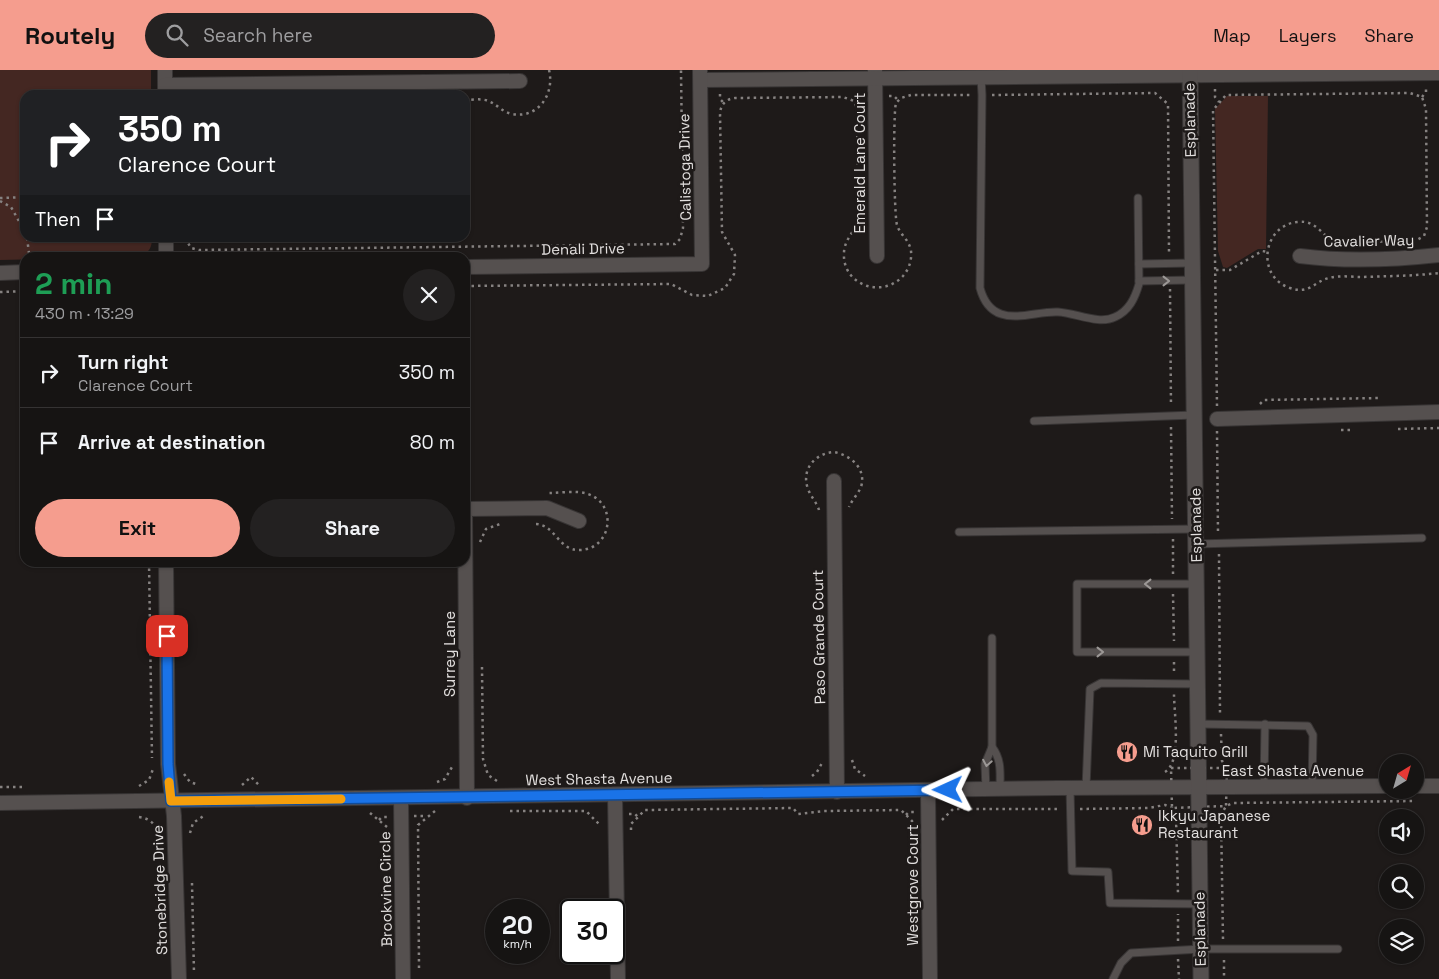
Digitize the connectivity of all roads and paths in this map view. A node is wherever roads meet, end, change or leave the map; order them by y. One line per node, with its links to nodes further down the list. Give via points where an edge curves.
1 (165, 70): 12 (street)
2 (549, 70): 14 (path, via 549,94 532,111 512,114 489,101)
3 (681, 70): 19 (path, via 683,228 675,244 200,250 191,248)
4 (1066, 72): 5 (street); 10 (street)
5 (1190, 72): 6 (street); 25 (main road, Esplanade)
6 (1347, 72): 7 (street)
7 (1439, 73)
8 (876, 74): 9 (street); 10 (street); 22 (street, Emerald Lane Court)
9 (701, 75): 26 (street, Calistoga Drive)
10 (981, 76): 13 (lane)
11 (520, 81): 12 (street)
12 (165, 90)
13 (982, 95): 24 (path, via 1156,93 1168,104); 34 (lane, via 982,298 998,313 1009,316 1056,312 1107,320 1128,308 1136,296); 36 (path, via 911,95 896,103 896,224 908,240 911,256 905,273 886,287 871,288 860,284 850,274 844,260 846,244 857,226 858,215 857,109 854,101 844,97 735,98 722,105 722,232 736,261 731,280 720,292 698,296 671,284)
14 (470, 100)
15 (1138, 198): 27 (lane)
16 (0, 199): 17 (path); 18 (path, via 11,207)
17 (20, 199)
18 (20, 224)
19 (188, 242)
20 (1268, 252): 29 (path, via 1262,251 1230,270); 29 (path, via 1278,230 1300,222 1316,226 1335,242 1412,241 1424,236 1427,227 1426,105 1422,97 1410,93 1226,95 1213,110); 32 (path, via 1268,268 1272,274 1282,284 1296,289 1310,288 1329,278)
21 (1439, 255): 23 (street, Cavalier Way, via 1334,260)
22 (877, 256)
23 (1300, 256)
24 (1170, 263): 25 (lane); 27 (lane)
25 (1192, 263): 33 (main road, Esplanade)
26 (702, 264): 28 (street, Denali Drive)
27 (1138, 264): 34 (lane)
28 (470, 267)
29 (1216, 270): 44 (path)
30 (20, 272): 31 (street)
31 (0, 273)
32 (1439, 273)
33 (1192, 280): 35 (lane); 42 (main road, Esplanade)
34 (1139, 281): 35 (lane, one-way to 35)
35 (1170, 281): 43 (path)
36 (470, 286)
37 (20, 291): 38 (path)
38 (0, 292)
39 (1385, 398): 40 (path)
40 (1264, 400)
41 (1439, 412): 44 (street)
42 (1194, 415): 43 (lane); 55 (main road, Esplanade)
43 (1171, 416): 45 (lane); 54 (path)
44 (1217, 419): 58 (path)
45 (1034, 421)
46 (834, 481): 105 (street, Paso Grande Court)
47 (548, 493): 53 (path, via 583,493 600,502 608,518 602,539 589,549 571,549 546,526)
48 (470, 509): 51 (street, via 547,508)
49 (848, 512): 50 (path, via 861,486 861,474 851,458 833,452 816,458 806,475)
50 (819, 513)
51 (579, 521)
52 (508, 524): 60 (path, via 486,529 481,536)
53 (528, 524)
54 (1172, 529): 55 (lane); 56 (lane); 64 (path)
55 (1196, 529): 59 (main road, Esplanade)
56 (959, 532)
57 (1422, 538): 58 (lane)
58 (1218, 543): 59 (lane); 73 (path)
59 (1196, 544): 65 (main road, Esplanade)
60 (480, 547)
61 (149, 567): 78 (path)
62 (166, 567): 109 (street, Stonebridge Drive)
63 (465, 567): 108 (street, Surrey Lane)
64 (1173, 584): 65 (lane); 67 (path); 67 (lane, one-way to 67, via 1076,584 1077,652)
65 (1196, 584): 68 (main road, Esplanade)
66 (992, 638): 75 (lane)
67 (1174, 652): 68 (lane); 70 (path)
68 (1197, 652): 71 (main road, Esplanade)
69 (482, 662): 87 (path, via 484,766 488,774)
70 (1174, 684): 71 (lane); 82 (path, via 1175,760 1171,768); 100 (lane, via 1101,683 1090,689)
71 (1198, 684): 72 (main road, Esplanade)
72 (1198, 724): 73 (lane); 101 (main road, Esplanade)
73 (1220, 724): 74 (lane); 83 (path, via 1222,761 1229,771)
74 (1265, 724): 97 (lane); 98 (lane, via 1302,725 1312,730)
75 (992, 746): 102 (lane, via 1000,763); 104 (lane, one-way to 104, via 985,764)
76 (822, 756): 85 (path, via 820,769)
77 (852, 757): 84 (path, via 852,764 858,772)
78 (152, 760)
79 (452, 761): 86 (path, via 448,776)
80 (153, 766): 96 (path, via 149,780)
81 (183, 768): 89 (path, via 190,782)
82 (1161, 774)
83 (1236, 774)
84 (872, 777)
85 (806, 778)
86 (432, 782)
87 (501, 782)
88 (268, 785): 90 (path, via 259,785 251,777)
89 (204, 786)
90 (241, 786)
91 (1379, 786): 98 (street, East Shasta Avenue)
92 (1424, 786): 93 (street)
93 (1439, 786)
94 (0, 787): 95 (path)
95 (29, 787)
96 (132, 787)
97 (1264, 787): 98 (street, East Shasta Avenue); 101 (street, East Shasta Avenue)
98 (1312, 787)
99 (1070, 788): 100 (street, West Shasta Avenue); 102 (street, West Shasta Avenue); 124 (lane, via 1072,871 1108,872 1110,903)
100 (1086, 788): 101 (street, West Shasta Avenue)
101 (1198, 788): 124 (main road, Esplanade)
102 (1000, 789): 104 (street, West Shasta Avenue)
103 (928, 790): 104 (street, West Shasta Avenue); 105 (street, West Shasta Avenue); 133 (street, Westgrove Court)
104 (986, 790)
105 (837, 792): 106 (street, West Shasta Avenue)
106 (615, 795): 108 (street, West Shasta Avenue); 132 (street)
107 (401, 798): 108 (street, West Shasta Avenue); 109 (street, West Shasta Avenue); 131 (street, Brookvine Circle)
108 (467, 798)
109 (171, 801): 111 (street, West Shasta Avenue); 129 (street, Stonebridge Drive, via 178,900)
110 (1420, 801): 126 (path, via 1233,803 1226,806 1221,815)
111 (0, 803)
112 (508, 811): 119 (path, via 586,811 601,826)
113 (442, 812): 128 (path, via 433,812 418,825)
114 (362, 813): 120 (path, via 372,813 387,827)
115 (208, 815): 118 (path, via 195,822)
116 (136, 816): 122 (path, via 152,821)
117 (631, 833): 121 (path, via 631,824 644,810 793,808 798,814 901,810 912,821)
118 (190, 834)
119 (601, 834)
120 (387, 836)
121 (913, 836)
122 (159, 847)
123 (191, 874): 130 (path)
124 (1200, 904): 125 (main road, Esplanade)
125 (1201, 949): 126 (lane); 134 (lane, via 1131,953); 135 (main road, Esplanade)
126 (1223, 949): 127 (lane); 136 (path)
127 (1338, 949)
128 (418, 969)
129 (179, 979)
130 (194, 979)
131 (403, 979)
132 (618, 979)
133 (930, 979)
134 (1112, 979)
135 (1201, 979)
136 (1224, 979)

